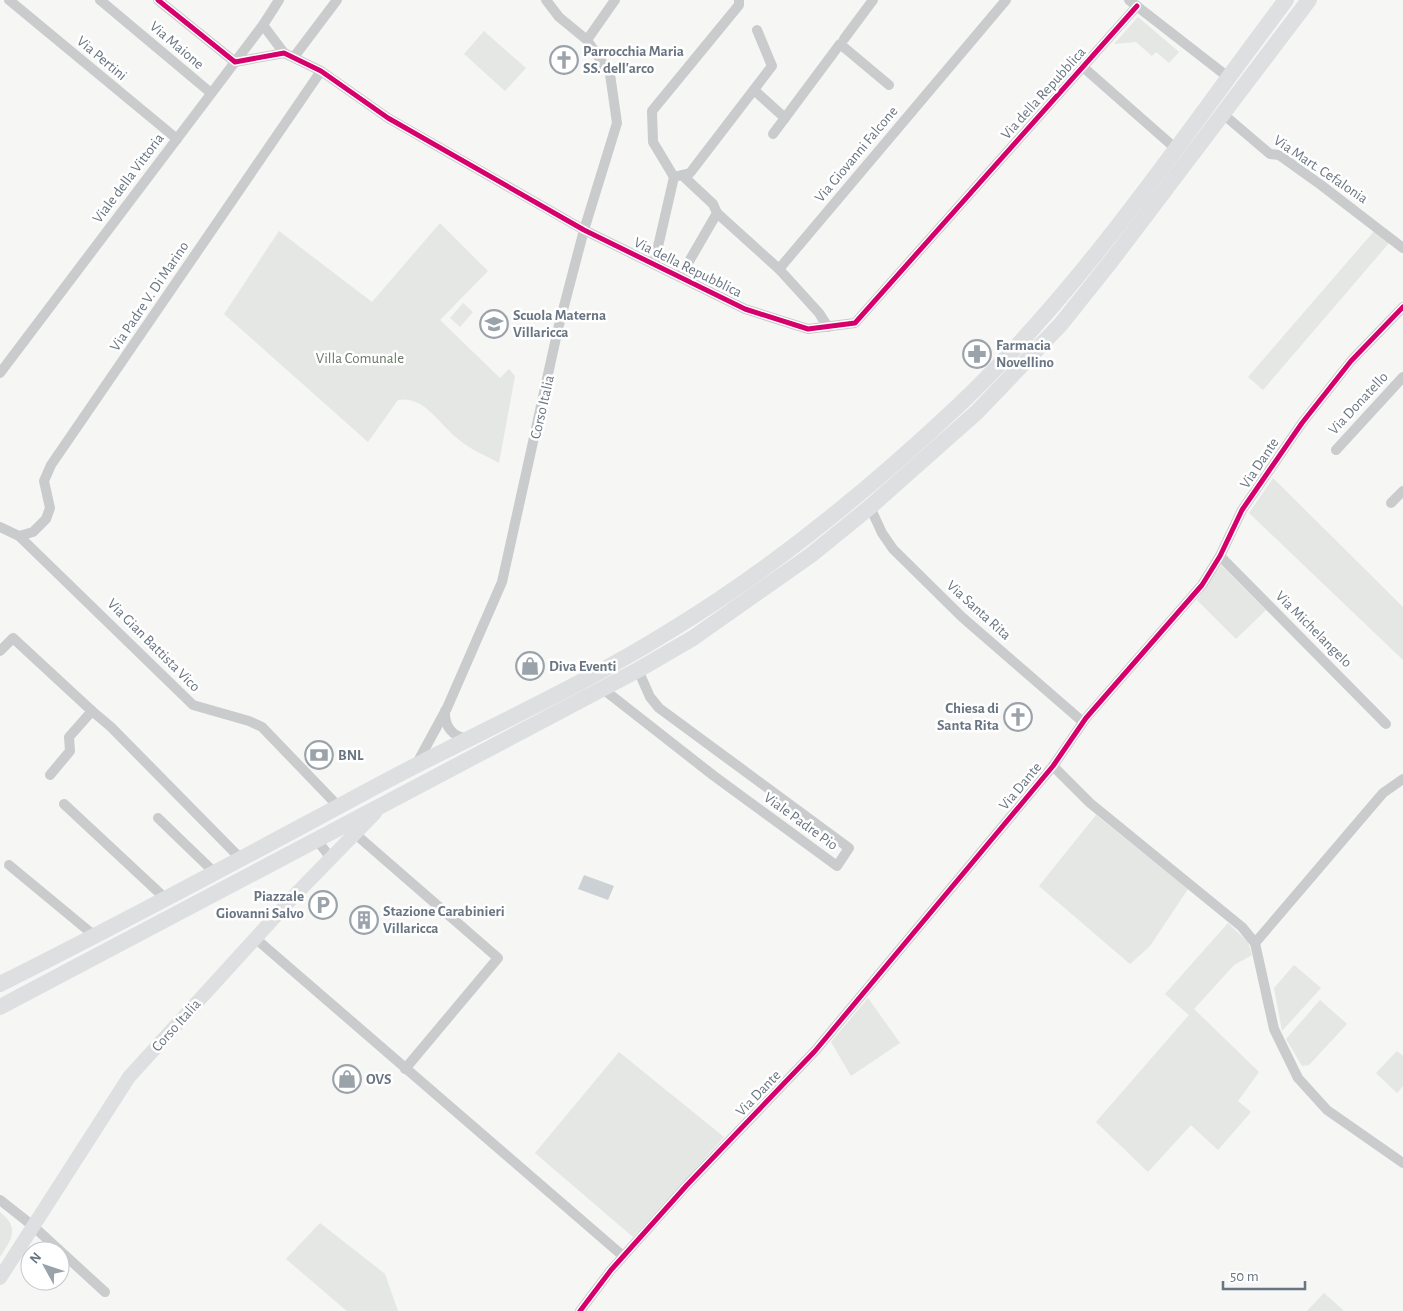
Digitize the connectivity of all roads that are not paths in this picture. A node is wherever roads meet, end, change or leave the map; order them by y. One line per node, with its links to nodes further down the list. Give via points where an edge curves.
1 (9, 0): 29 (street, Via Pertini)
2 (100, 0): 25 (street, Via Maione)
3 (158, 0): 19 (street)
4 (280, 0): 14 (street, Viale della Vittoria)
5 (337, 0): 18 (street)
6 (546, 0): 17 (street, Corso Italia, via 559,17)
7 (615, 0): 17 (street)
8 (739, 0): 31 (street, via 739,5 652,111 654,142)
9 (873, 0): 16 (street)
10 (1006, 0): 36 (street, Via Giovanni Falcone)
11 (1286, 0): 22 (main road)
12 (1309, 0): 26 (main road)
13 (1133, 3): 20 (street, Via della Repubblica); 22 (street)
14 (263, 25): 18 (street); 19 (street, Viale della Vittoria)
15 (757, 30): 24 (street, via 772,66)
16 (844, 39)
17 (587, 40): 33 (street, Corso Italia, via 610,74 617,123)
18 (289, 55): 19 (street); 21 (street, Via della Repubblica)
19 (235, 62): 25 (street, Viale della Vittoria)
20 (1083, 67): 30 (street); 39 (street, Via della Repubblica, via 855,323)
21 (321, 71): 33 (street, Via della Repubblica, via 388,118); 47 (street, Via Padre V. Di Marino, via 51,465 44,482 50,508 46,519 32,532)
22 (1228, 77): 30 (main road)
23 (888, 85): 27 (street, via 840,44)
24 (754, 90): 27 (street); 31 (street, via 690,173)
25 (211, 93): 29 (street, Viale della Vittoria)
26 (1223, 114): 34 (street, Via Mart. Cefalonia, via 1270,154 1279,156 1321,185); 45 (main road, via 1061,324 977,412)
27 (785, 118): 28 (street)
28 (773, 134)
29 (177, 138): 40 (street, Viale della Vittoria)
30 (1175, 148): 56 (main road, via 1101,248 1040,322 960,404 864,489 785,553 672,630)
31 (678, 176): 32 (street, via 713,204); 35 (street)
32 (717, 213): 36 (street); 37 (street)
33 (584, 230): 35 (street, Via della Repubblica); 53 (street, Corso Italia, via 558,329 502,582)
34 (1403, 248)
35 (654, 264): 37 (street, Via della Repubblica)
36 (779, 269): 39 (street)
37 (680, 277): 39 (street, Via della Repubblica, via 745,308 808,329)
38 (1403, 307): 48 (street, Via Dante, via 1351,361 1302,423 1242,510)
39 (828, 327)
40 (0, 373)
41 (1403, 377): 42 (street, Via Donatello)
42 (1336, 450)
43 (1403, 491): 44 (street)
44 (1392, 503)
45 (870, 507): 50 (main road, via 744,604); 54 (street, Via Santa Rita, via 892,549 962,617)
46 (0, 528): 47 (street, Via Gian Battista Vico)
47 (20, 536): 64 (street, Via Gian Battista Vico, via 193,705 262,727)
48 (1220, 556): 54 (street, Via Dante, via 1202,585); 55 (street, Via Michelangelo)
49 (0, 651): 52 (street, via 13,638)
50 (638, 670): 51 (main road); 51 (street, Viale Padre Pio, via 650,697 659,708 850,848 837,866)
51 (603, 689): 62 (main road)
52 (92, 711): 59 (street, via 69,737 70,751); 69 (street)
53 (445, 711): 56 (street, via 447,726 453,734 459,738); 58 (street, Corso Italia)
54 (1083, 722): 57 (street, Via Dante)
55 (1386, 724)
56 (472, 738): 58 (main road)
57 (1052, 766): 75 (street, via 1090,803 1242,927); 82 (street, Via Dante, via 815,1051)
58 (415, 767): 60 (main road); 62 (main road, via 410,782)
59 (50, 775)
60 (388, 780): 62 (main road, via 403,782); 64 (main road)
61 (1403, 780): 75 (street, via 1383,793)
62 (395, 797): 66 (street, Corso Italia); 67 (main road)
63 (64, 804): 72 (street)
64 (339, 807): 69 (main road)
65 (158, 818): 71 (street)
66 (353, 832): 68 (street, Corso Italia); 78 (street, via 498,958)
67 (316, 839): 68 (street); 77 (main road)
68 (330, 857): 74 (street, Corso Italia)
69 (241, 859): 71 (main road)
70 (10, 865): 73 (street)
71 (215, 874): 72 (main road)
72 (167, 900): 73 (main road)
73 (96, 936): 76 (main road)
74 (255, 938): 78 (street); 81 (street, Corso Italia, via 129,1078)
75 (1255, 944): 79 (street, via 1274,1029 1298,1078 1326,1110)
76 (0, 984)
77 (0, 1007)
78 (405, 1069): 82 (street)
79 (1403, 1163)
80 (0, 1200): 81 (street)
81 (33, 1226): 83 (street, Corso Italia); 84 (street)
82 (623, 1256): 85 (street, Via Dante)
83 (0, 1278)
84 (105, 1292)
85 (580, 1311)

